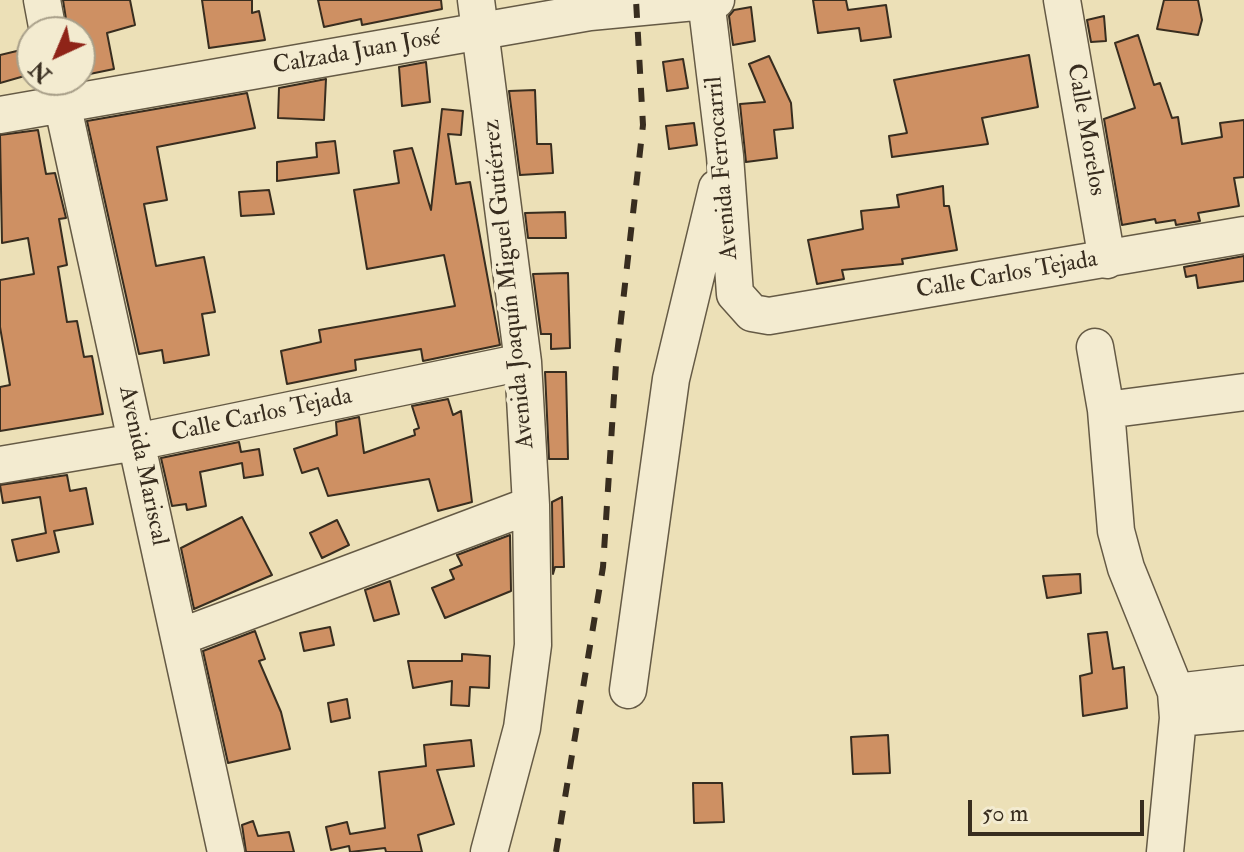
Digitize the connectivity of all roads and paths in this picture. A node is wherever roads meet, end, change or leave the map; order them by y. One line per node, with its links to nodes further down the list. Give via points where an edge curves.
1 (1062, 0): 10 (street, Calle Morelos)
2 (709, 1): 3 (street, Calzada Juan José); 8 (street, Avenida Ferrocarril)
3 (478, 15): 4 (street, Calzada Juan José); 13 (street, Avenida Joaquín Miguel Gutiérrez)
4 (96, 85)
5 (50, 96): 7 (street, Calzada Juan José)
6 (61, 96): 16 (street, Avenida Mariscal)
7 (0, 115)
8 (725, 156): 11 (street, Avenida Ferrocarril, via 735,294 752,313); 21 (street, via 671,379)
9 (1244, 235): 10 (street, Calle Carlos Tejada)
10 (1107, 260): 11 (street, Calle Carlos Tejada)
11 (769, 316)
12 (1095, 347): 15 (street)
13 (523, 362): 16 (street, Calle Carlos Tejada); 18 (street, Avenida Joaquín Miguel Gutiérrez)
14 (1244, 392): 15 (street)
15 (1106, 410): 22 (street, via 1116,531)
16 (136, 442): 17 (street, Calle Carlos Tejada); 19 (street, Avenida Mariscal)
17 (0, 465)
18 (531, 505): 19 (street); 25 (street, Avenida Joaquín Miguel Gutiérrez, via 533,645 522,728)
19 (180, 637): 24 (street, Avenida Mariscal)
20 (1244, 684): 22 (street)
21 (628, 690)
22 (1177, 705): 23 (street); 26 (street)
23 (1244, 712)
24 (226, 852)
25 (489, 852)
26 (1165, 852)

